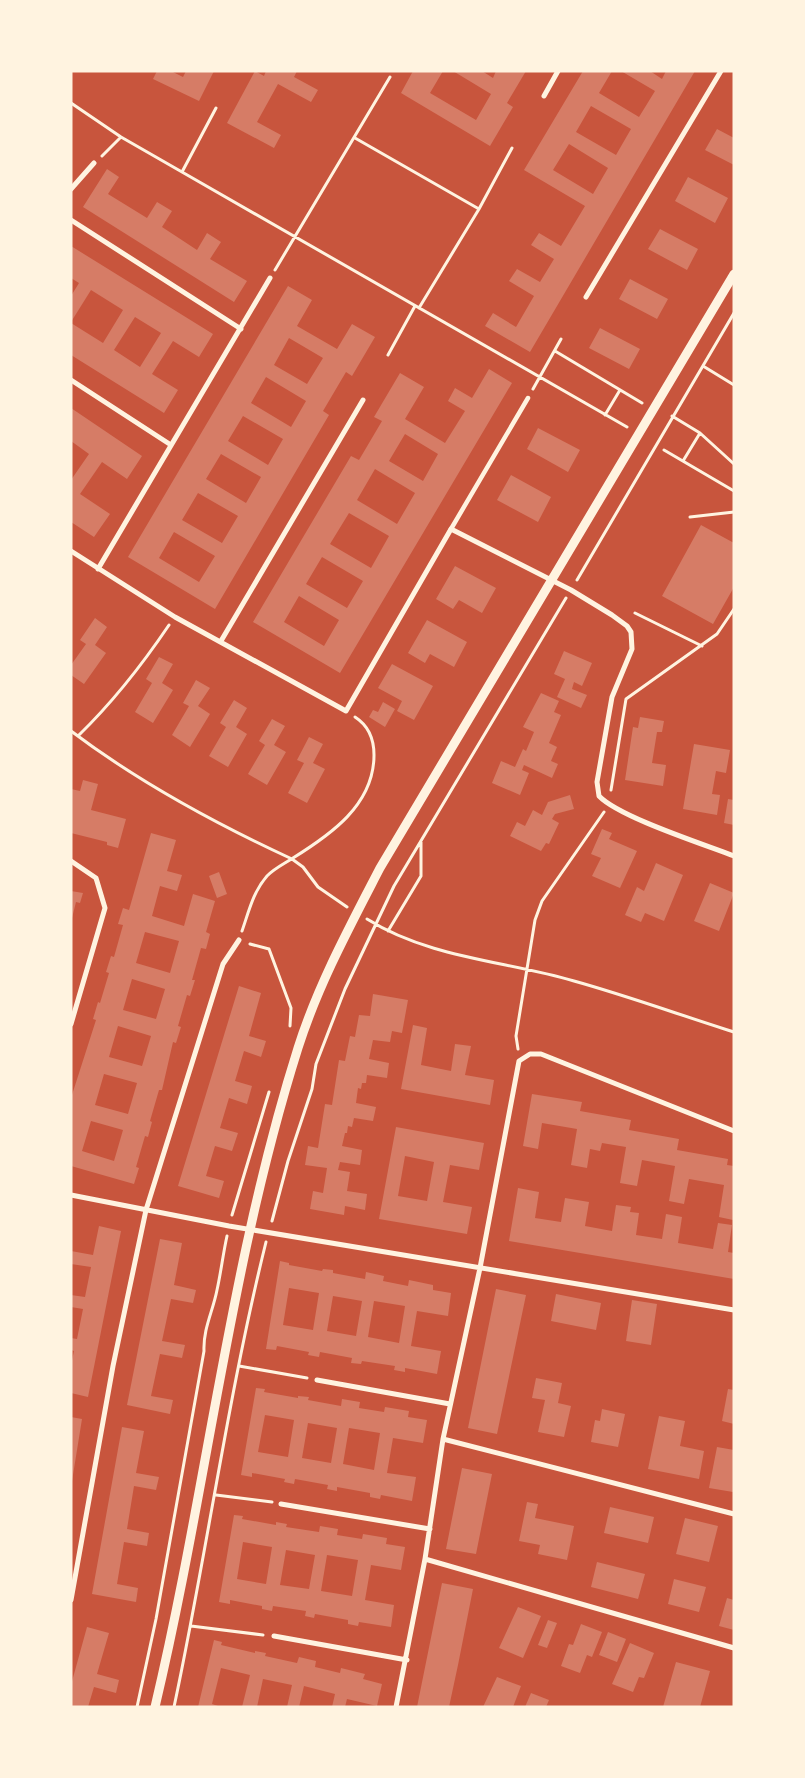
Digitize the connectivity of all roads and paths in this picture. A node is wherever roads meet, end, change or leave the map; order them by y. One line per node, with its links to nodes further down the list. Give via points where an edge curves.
1 (558, 71): 4 (street)
2 (721, 71): 18 (street)
3 (390, 77): 8 (path)
4 (544, 96)
5 (71, 104): 7 (path)
6 (216, 108): 11 (path)
7 (121, 137): 10 (path); 11 (path)
8 (355, 138): 13 (path); 15 (path)
9 (512, 148): 13 (path)
10 (94, 163): 12 (street)
11 (182, 172): 15 (path)
12 (71, 189)
13 (479, 209): 20 (path)
14 (71, 220): 22 (street)
15 (295, 238): 17 (path); 19 (path)
16 (734, 274): 48 (street)
17 (270, 278): 22 (street)
18 (586, 297)
19 (415, 306): 20 (path); 25 (path)
20 (419, 308): 27 (path)
21 (734, 313): 26 (path)
22 (241, 329): 38 (street)
23 (561, 339): 24 (path)
24 (555, 351): 27 (path); 30 (path)
25 (388, 355)
26 (703, 366): 29 (path); 35 (path)
27 (540, 377): 34 (path)
28 (71, 380): 38 (street)
29 (734, 385)
30 (620, 390): 33 (path, via 643,403); 34 (path)
31 (528, 398): 45 (street)
32 (363, 400): 54 (street)
33 (637, 411)
34 (605, 415): 36 (path)
35 (672, 416): 37 (path); 49 (path)
36 (626, 427)
37 (700, 433): 40 (path); 41 (path)
38 (170, 445): 47 (street)
39 (664, 450): 40 (path)
40 (683, 461): 42 (path)
41 (734, 464)
42 (734, 490)
43 (734, 512): 44 (path)
44 (690, 517)
45 (451, 529): 48 (street); 56 (street)
46 (71, 551): 47 (street)
47 (98, 569): 53 (street)
48 (551, 581): 49 (street); 64 (street, via 380,868)
49 (571, 590): 59 (street, via 627,626 633,640 612,697 597,782 599,796); 60 (path)
50 (734, 609): 52 (path)
51 (635, 613): 55 (path)
52 (732, 615): 55 (path)
53 (175, 617): 54 (street); 58 (path, via 127,683)
54 (221, 641): 56 (street)
55 (702, 646): 59 (path, via 626,699)
56 (346, 711): 62 (path, via 365,724 374,743 374,765 366,788 356,808 336,830)
57 (71, 731): 58 (path)
58 (78, 736): 62 (path, via 149,785)
59 (609, 805): 61 (street); 68 (path, via 542,901)
60 (421, 841): 65 (path); 66 (path, via 421,876)
61 (734, 856)
62 (292, 859): 64 (path, via 333,899); 67 (path, via 268,875 254,893)
63 (71, 861): 69 (street, via 96,878 105,908)
64 (357, 913): 65 (path); 79 (street, via 312,1010 299,1047)
65 (374, 923): 66 (path); 80 (path, via 316,1064 312,1090 288,1161)
66 (388, 932): 68 (path, via 478,961)
67 (239, 940): 71 (path, via 269,949 292,1008); 77 (street, via 223,964)
68 (526, 968): 72 (path); 73 (path, via 516,1036)
69 (73, 1014): 70 (street)
70 (71, 1024)
71 (290, 1030)
72 (734, 1032)
73 (519, 1061): 75 (street, via 530,1054 541,1054); 81 (street)
74 (270, 1090): 78 (path)
75 (734, 1131)
76 (71, 1195): 77 (street)
77 (146, 1210): 78 (street); 92 (street, via 113,1366)
78 (229, 1226): 79 (street); 97 (path, via 204,1342 160,1600)
79 (248, 1229): 80 (street); 98 (street, via 172,1634)
80 (269, 1233): 81 (street); 83 (path)
81 (480, 1268): 82 (street); 85 (street)
82 (734, 1310)
83 (239, 1366): 84 (path); 87 (path)
84 (317, 1380): 85 (street)
85 (450, 1404): 86 (street)
86 (443, 1439): 89 (street); 90 (street)
87 (216, 1495): 88 (path); 93 (path)
88 (281, 1504): 90 (street)
89 (734, 1514)
90 (430, 1528): 91 (street)
91 (425, 1559): 95 (street); 96 (street)
92 (71, 1600)
93 (191, 1626): 94 (path); 99 (path)
94 (274, 1636): 96 (street)
95 (734, 1648)
96 (407, 1660): 100 (street)
97 (137, 1707)
98 (155, 1707)
99 (174, 1707)
100 (396, 1707)

